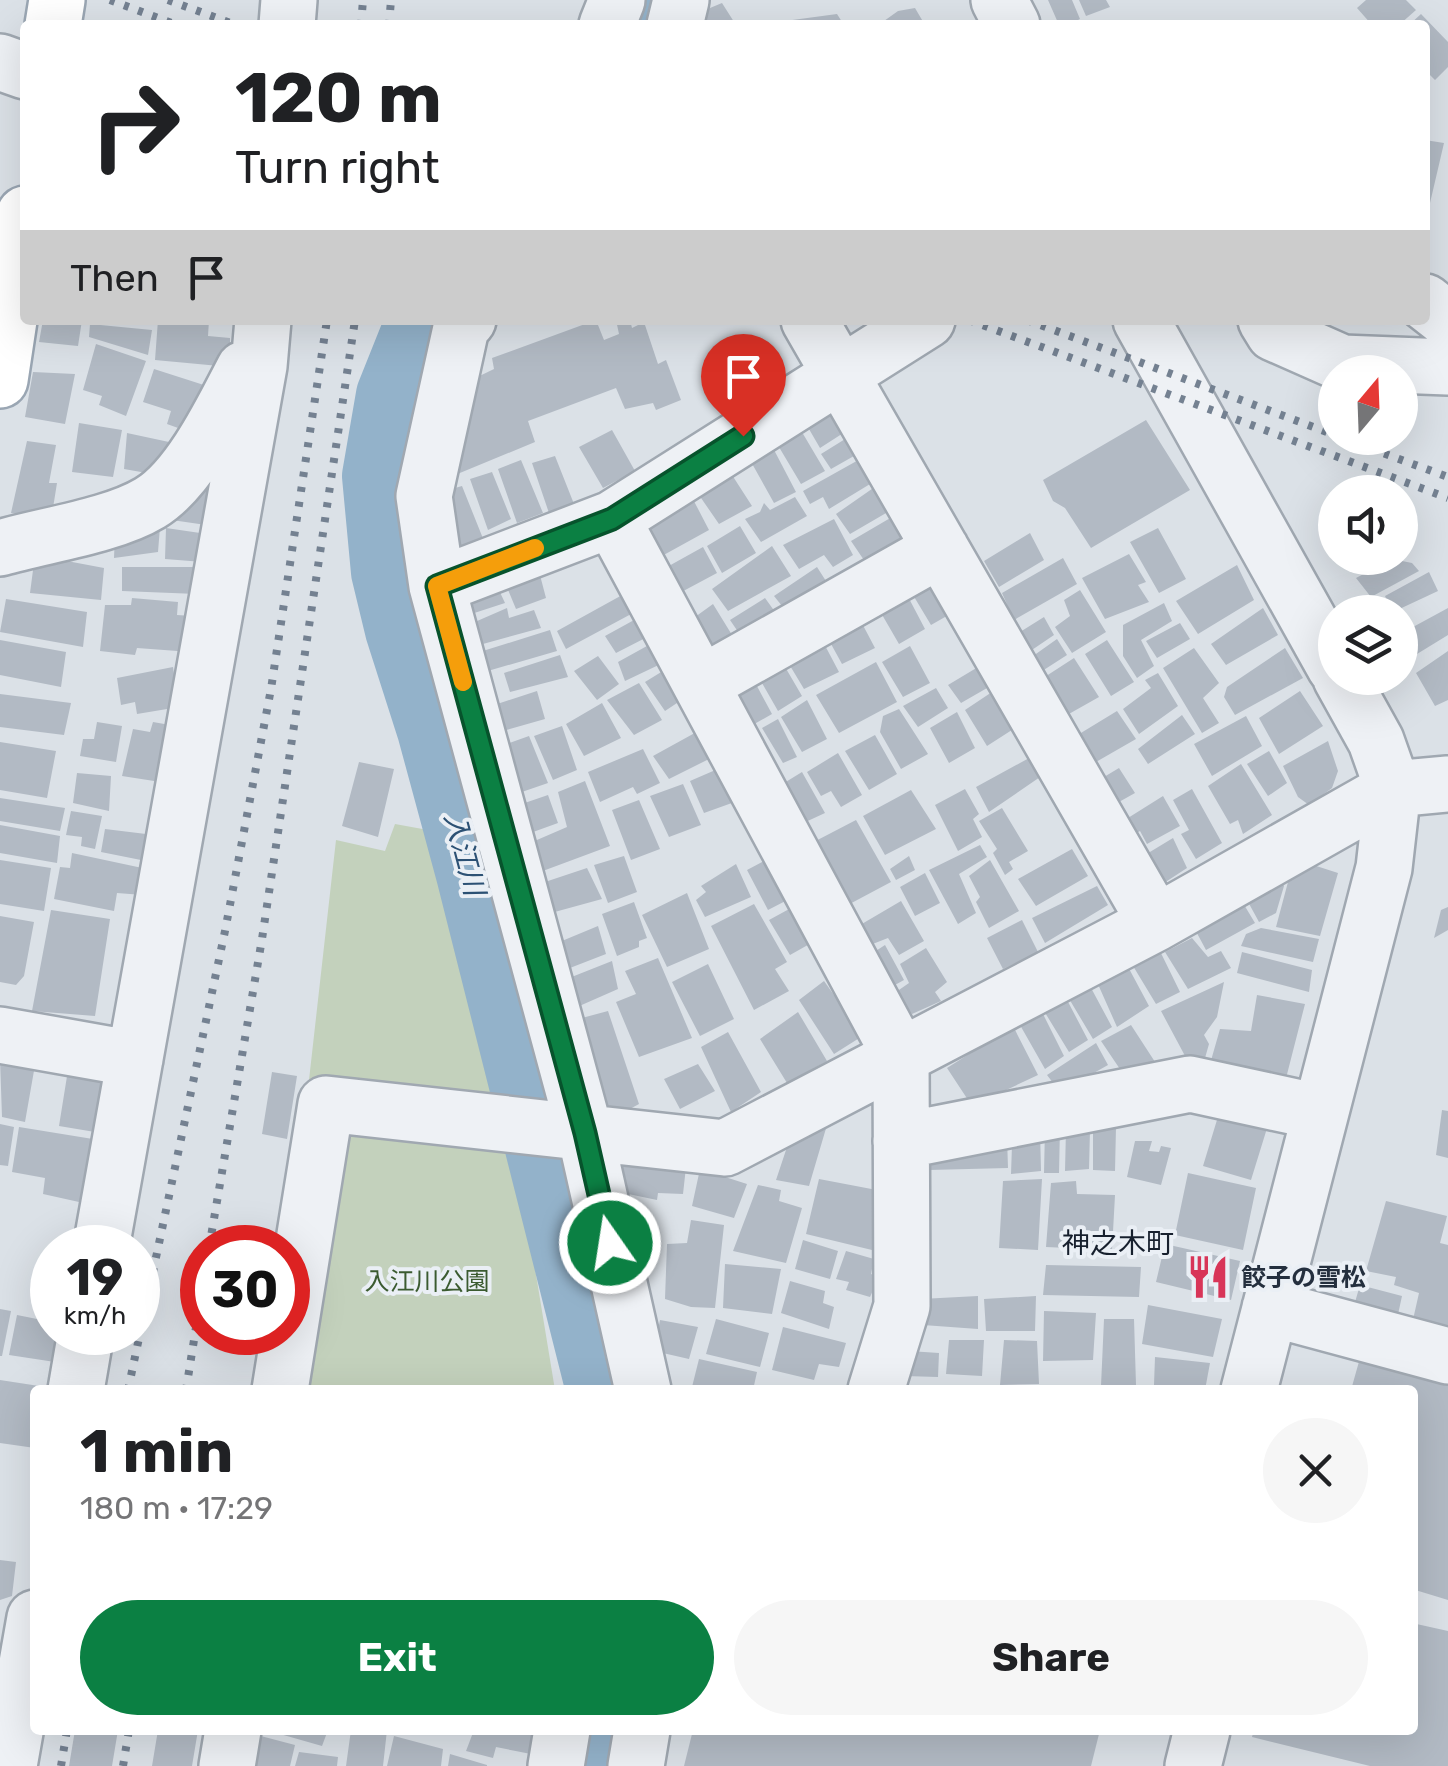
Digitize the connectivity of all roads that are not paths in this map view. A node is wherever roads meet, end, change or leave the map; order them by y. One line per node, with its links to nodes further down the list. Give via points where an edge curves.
1 (20, 247): 11 (main road)
2 (464, 325): 15 (street, via 424,496)
3 (812, 325): 10 (street)
4 (919, 325): 10 (street)
5 (1144, 325): 17 (street)
6 (1179, 325): 16 (street)
7 (1269, 325): 9 (street, via 1342,363)
8 (262, 329): 13 (street, via 212,428 151,503); 25 (street)
9 (1448, 367)
10 (841, 374): 12 (street); 14 (street)
11 (0, 380)
12 (612, 519): 15 (street); 18 (street)
13 (0, 548)
14 (941, 549): 18 (street); 22 (street)
15 (437, 586): 27 (street)
16 (1332, 595)
17 (1318, 638)
18 (700, 684): 24 (street)
19 (1350, 695): 21 (street, via 1376,742)
20 (1389, 695): 21 (street, via 1408,728)
21 (1424, 785): 22 (street); 26 (street, via 1383,872); 30 (street, via 1409,893)
22 (1156, 924): 24 (street)
23 (0, 1035): 25 (street)
24 (901, 1057): 27 (street, via 725,1148); 28 (street)
25 (135, 1059): 29 (street)
26 (1320, 1112): 28 (street, via 1190,1084); 30 (street)
27 (582, 1133): 34 (street, via 326,1104); 35 (street)
28 (901, 1141): 36 (street, via 902,1306)
29 (105, 1225)
30 (1287, 1313): 32 (street); 37 (street); 38 (street)
31 (82, 1355): 33 (street)
32 (1448, 1356)
33 (77, 1385)
34 (281, 1385)
35 (642, 1385)
36 (886, 1385)
37 (1251, 1385)
38 (1286, 1385)
39 (22, 1629): 45 (street)
40 (232, 1735): 46 (street)
41 (561, 1735): 47 (street)
42 (641, 1735): 48 (street)
43 (1196, 1735): 44 (street)
44 (1169, 1758)
45 (8, 1766)
46 (227, 1766)
47 (556, 1766)
48 (636, 1766)

